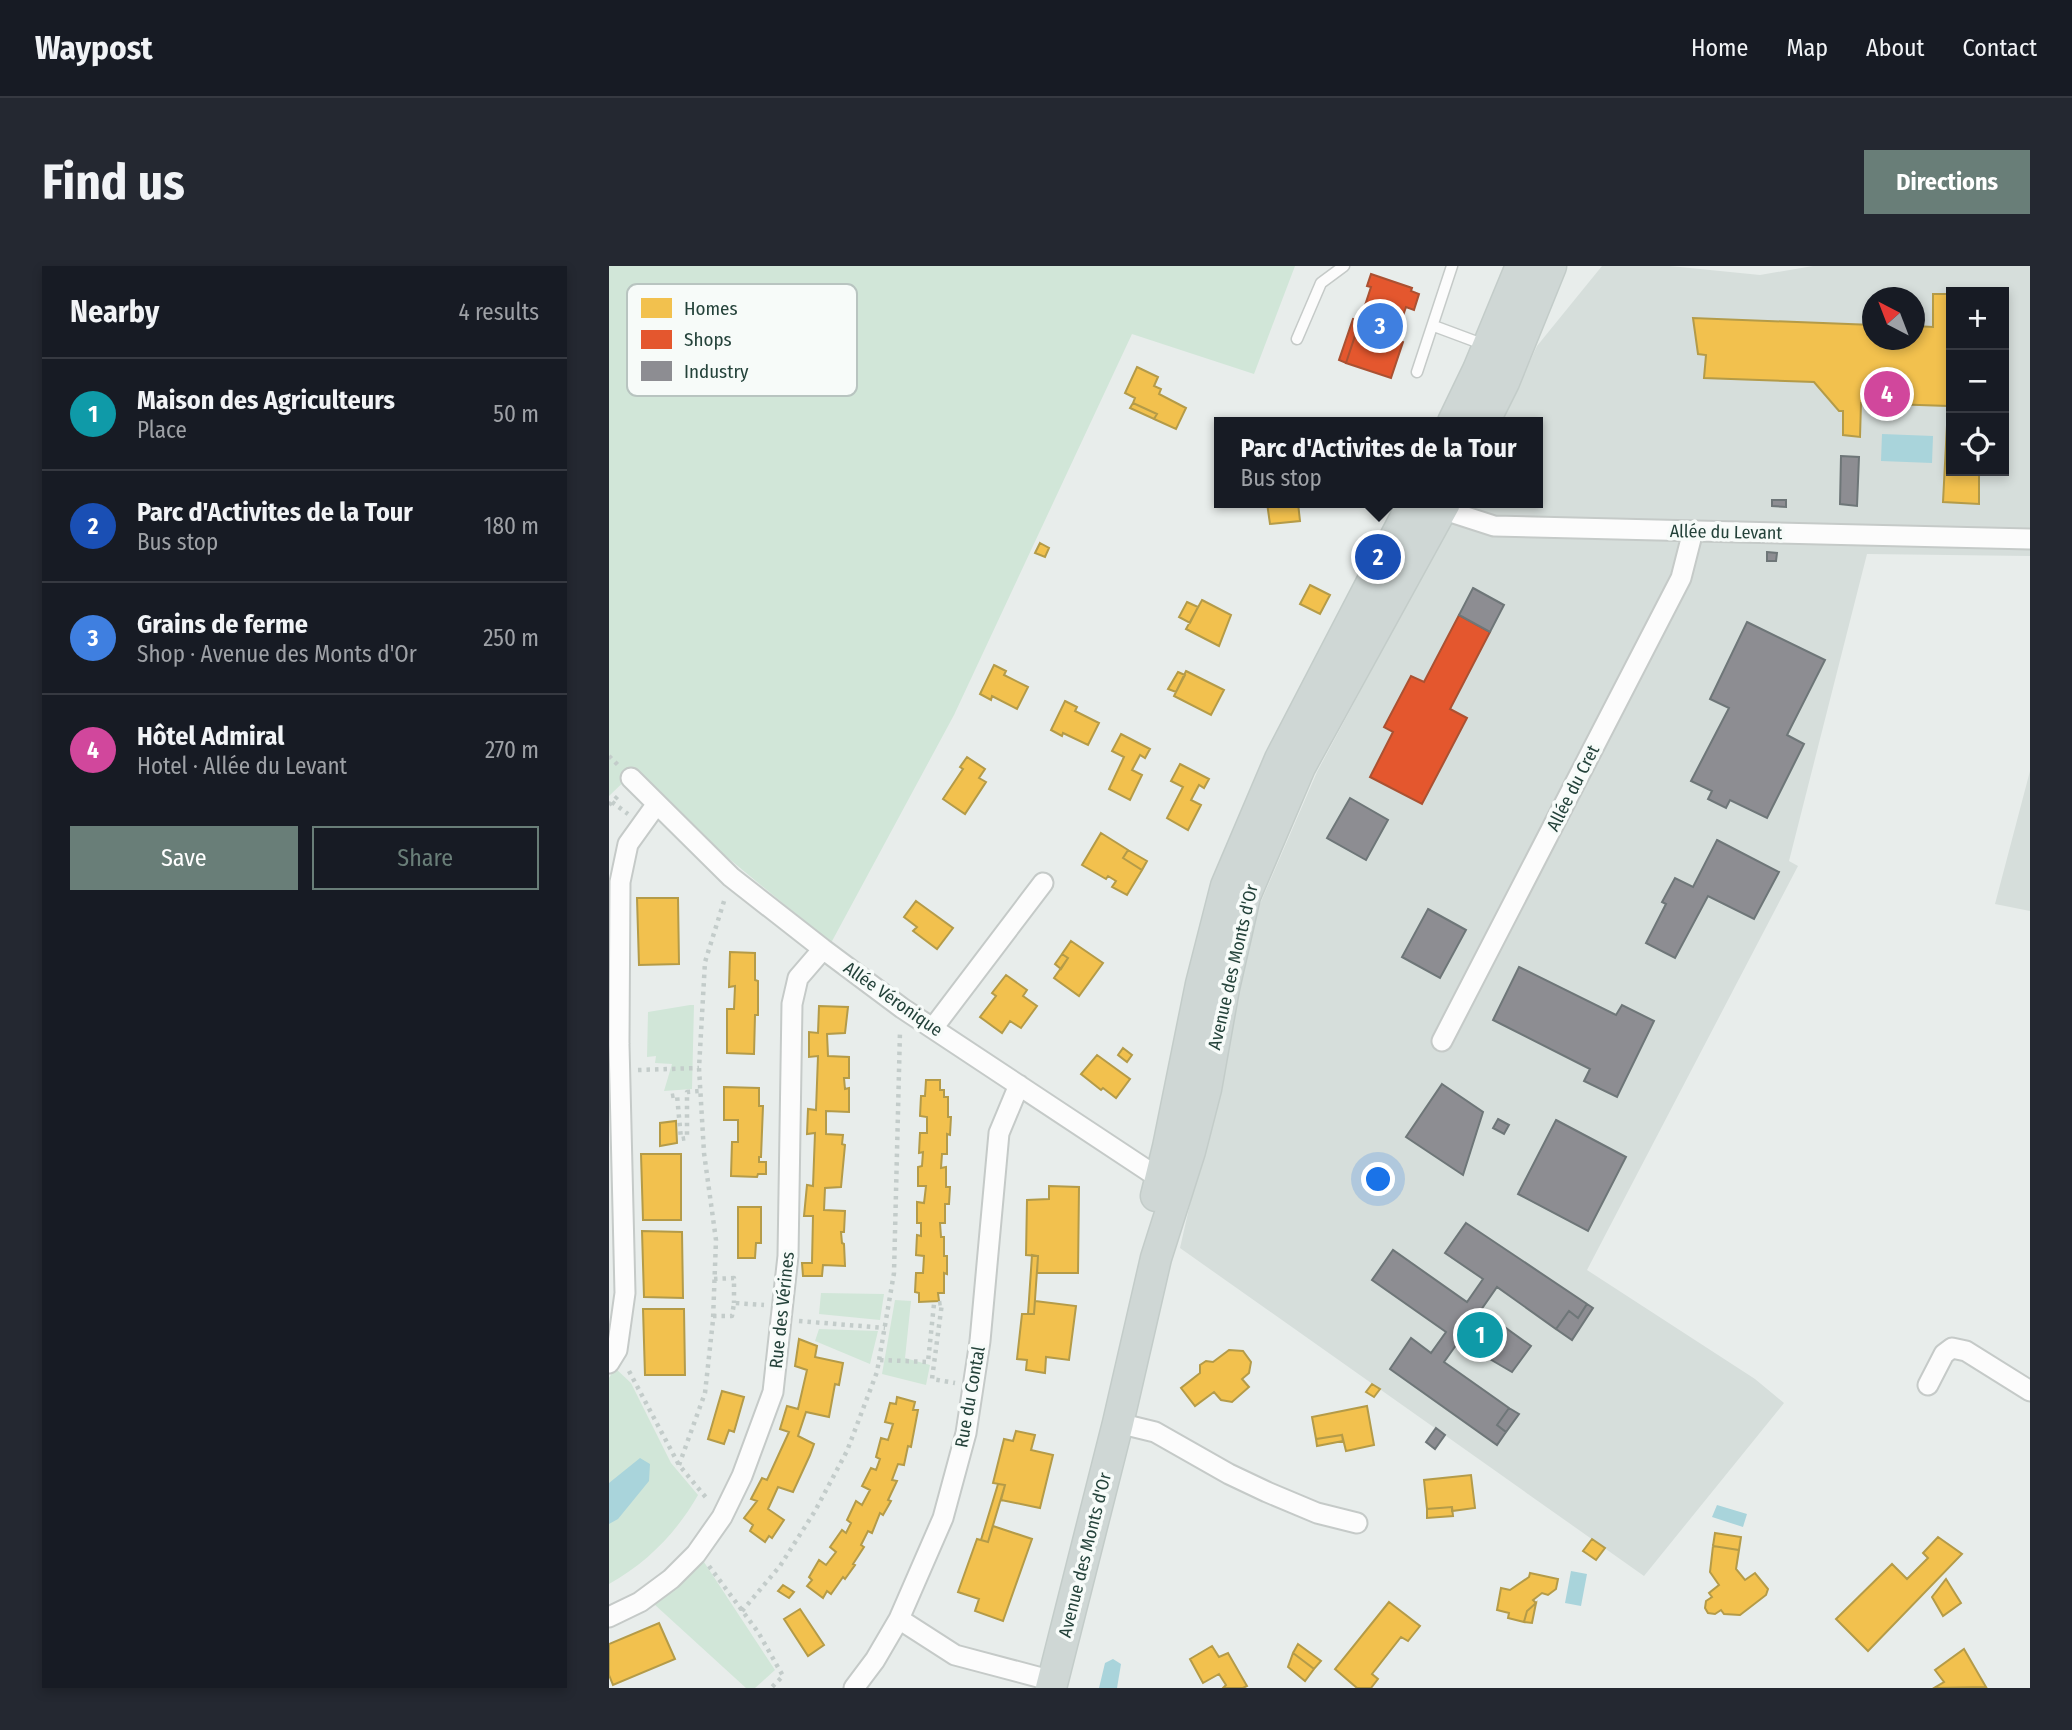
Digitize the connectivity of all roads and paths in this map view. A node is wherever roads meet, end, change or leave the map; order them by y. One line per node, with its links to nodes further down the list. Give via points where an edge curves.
1 (1344, 266): 6 (lane, via 1321,284)
2 (1452, 266): 5 (lane)
3 (1521, 266): 7 (main road)
4 (1551, 266): 7 (main road)
5 (1434, 326): 7 (lane); 8 (lane)
6 (1297, 339)
7 (1502, 351): 9 (main road); 10 (main road)
8 (1417, 372)
9 (1456, 417)
10 (1485, 417)
11 (1429, 508): 28 (main road, Avenue des Monts d'Or, via 1280,759 1226,886 1201,984)
12 (1440, 508): 13 (street, Allée du Levant, via 1494,526)
13 (1693, 531): 14 (street, Allée du Levant); 22 (street, Allée du Cret, via 1681,578)
14 (2030, 539)
15 (631, 778): 16 (street, Allée Véronique)
16 (656, 804): 17 (street, Allée Véronique); 24 (street, via 628,844 620,882)
17 (731, 877): 19 (street, Allée Véronique); 23 (path, via 705,962)
18 (1043, 883): 21 (street)
19 (823, 949): 21 (street, Allée Véronique); 31 (street, Rue des Vérines, via 798,978 792,1004 788,1256)
20 (901, 1024): 33 (path, via 894,1273)
21 (933, 1028): 25 (street, Allée Véronique)
22 (1442, 1041)
23 (699, 1068): 24 (path); 26 (path)
24 (619, 1070): 34 (street, via 625,1293)
25 (1019, 1085): 28 (street, Allée Véronique); 37 (street, Rue du Contal, via 999,1133)
26 (700, 1091): 27 (path, via 687,1092 687,1138 681,1139 677,1095); 29 (path, via 703,1153 716,1240)
27 (671, 1096)
28 (1169, 1184): 39 (main road, Avenue des Monts d'Or, via 1138,1269)
29 (714, 1279): 30 (path, via 734,1278); 32 (path)
30 (734, 1303): 31 (path); 32 (path, via 733,1316)
31 (782, 1313): 33 (path); 41 (street, Rue des Vérines, via 773,1392)
32 (713, 1316): 40 (path, via 705,1393)
33 (885, 1328): 35 (path)
34 (613, 1357): 40 (path)
35 (880, 1360): 37 (path, via 928,1362 934,1304 941,1303 933,1379); 44 (path, via 848,1451 780,1566)
36 (1928, 1385): 38 (street, via 1952,1348 1965,1351)
37 (973, 1387): 46 (street, Rue du Contal, via 943,1518)
38 (2030, 1391)
39 (1118, 1423): 42 (street, via 1155,1432 1267,1492); 47 (main road, Avenue des Monts d'Or)
40 (678, 1465): 41 (path)
41 (722, 1517): 43 (street, Rue des Vérines)
42 (1357, 1524)
43 (696, 1554): 44 (path); 45 (street, Rue des Vérines, via 640,1602)
44 (742, 1611): 48 (path, via 783,1676)
45 (609, 1617)
46 (899, 1619): 47 (street, via 955,1655); 49 (street, Rue du Contal)
47 (1052, 1685)
48 (771, 1688)
49 (854, 1688)

